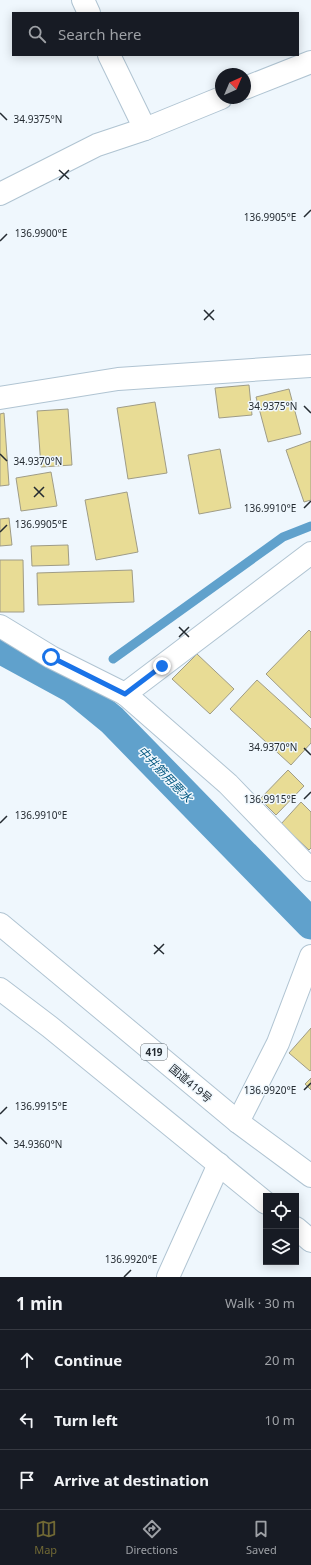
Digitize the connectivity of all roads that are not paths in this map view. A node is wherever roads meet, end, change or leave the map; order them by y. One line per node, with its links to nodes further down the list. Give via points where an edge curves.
1 (83, 0): 2 (main road)
2 (89, 12)
3 (109, 56): 7 (main road)
4 (311, 62): 5 (main road)
5 (251, 86)
6 (215, 100): 7 (main road)
7 (144, 129): 8 (main road, via 97,145)
8 (0, 194)
9 (311, 366): 10 (main road, via 118,379)
10 (0, 398)
11 (311, 553): 13 (main road)
12 (0, 626): 13 (main road, via 51,657)
13 (125, 694): 14 (main road, via 228,784)
14 (311, 870)
15 (0, 924): 18 (main road, 国道419号 / 419)
16 (311, 956): 18 (main road, via 278,1043)
17 (0, 989): 19 (main road)
18 (238, 1122): 20 (main road, 国道419号 / 419)
19 (219, 1164): 21 (main road); 24 (main road)
20 (311, 1176)
21 (263, 1201)
22 (297, 1229): 23 (main road)
23 (311, 1241)
24 (168, 1277)

